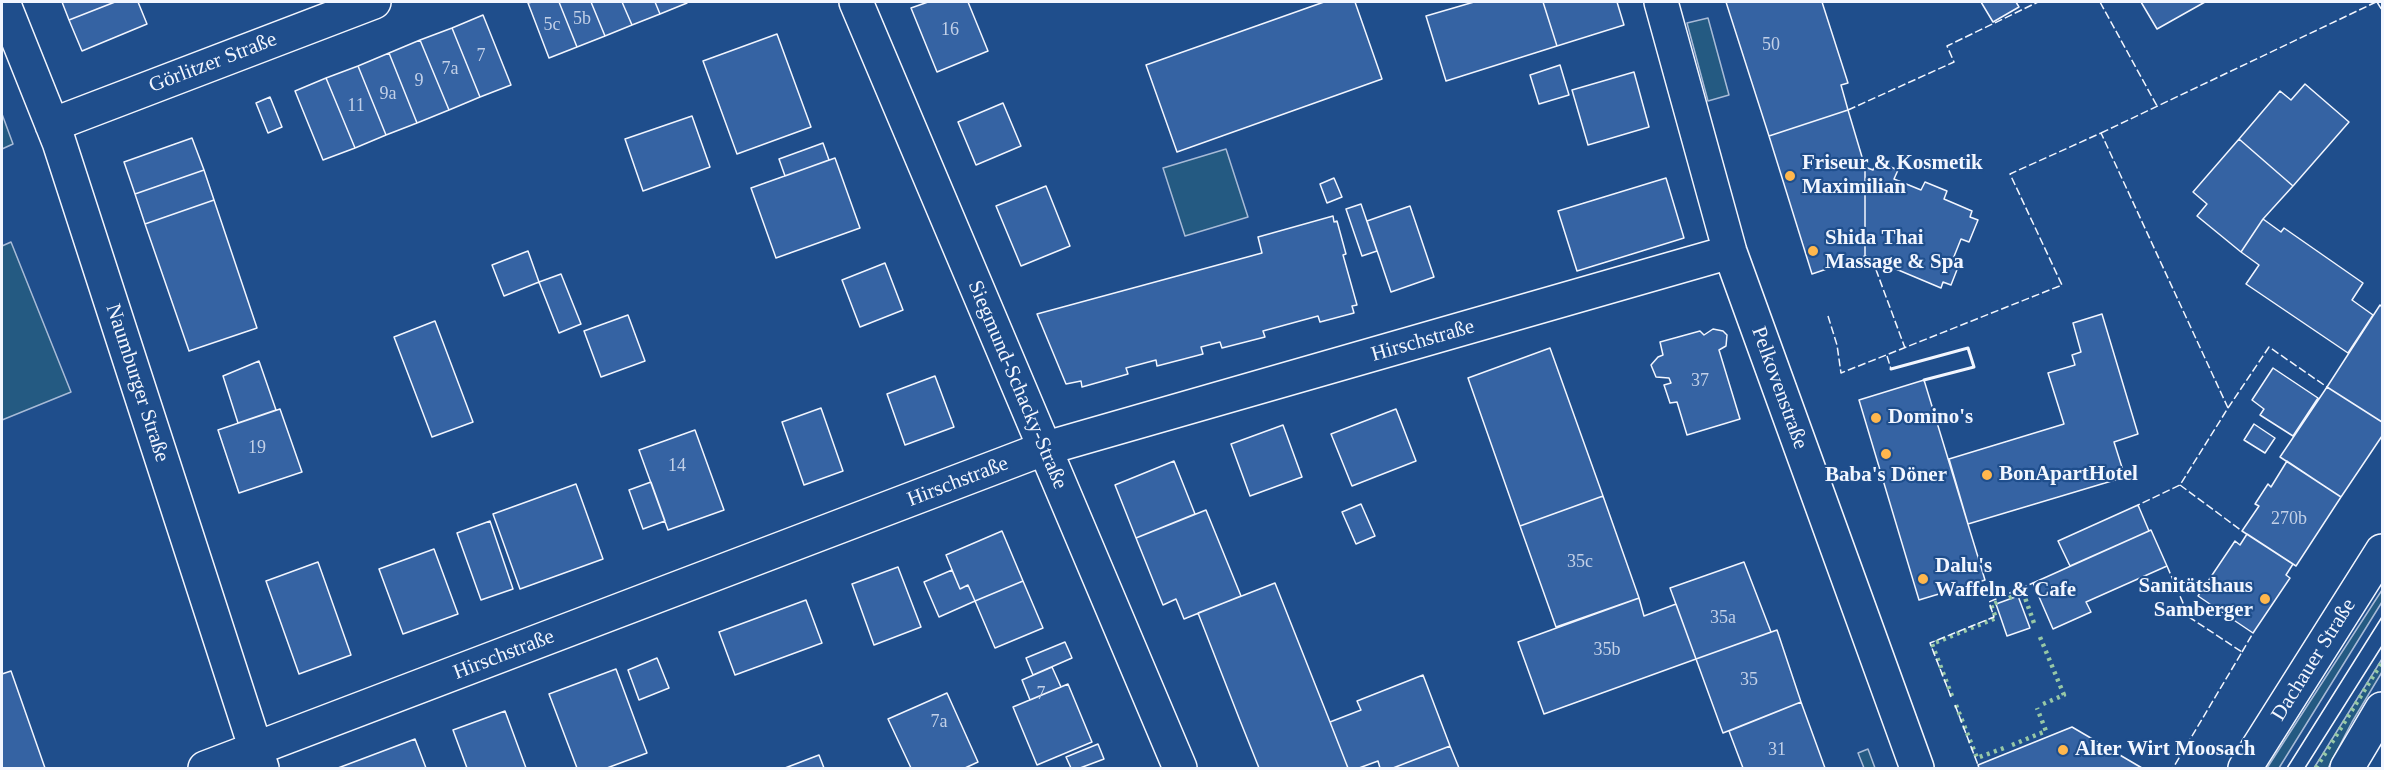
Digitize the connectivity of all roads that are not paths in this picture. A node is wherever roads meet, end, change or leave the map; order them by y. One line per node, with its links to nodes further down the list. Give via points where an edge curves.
1 (3, 2): 5 (street, Naumburger Straße)
2 (374, 2): 5 (street, Görlitzer Straße)
3 (855, 2): 7 (street, Siegmund-Schacky-Straße)
4 (1661, 2): 6 (street, Pelkovenstraße)
5 (52, 125): 10 (street, Naumburger Straße)
6 (1730, 252): 7 (street, Hirschstraße); 13 (street, Pelkovenstraße)
7 (1043, 449): 10 (street, Hirschstraße); 12 (street, Siegmund-Schacky-Straße)
8 (2382, 551): 14 (street, Dachauer Straße)
9 (2382, 709): 15 (street)
10 (259, 759): 11 (street, Hirschstraße)
11 (205, 768)
12 (1180, 768)
13 (1917, 768)
14 (2245, 768)
15 (2346, 768)

